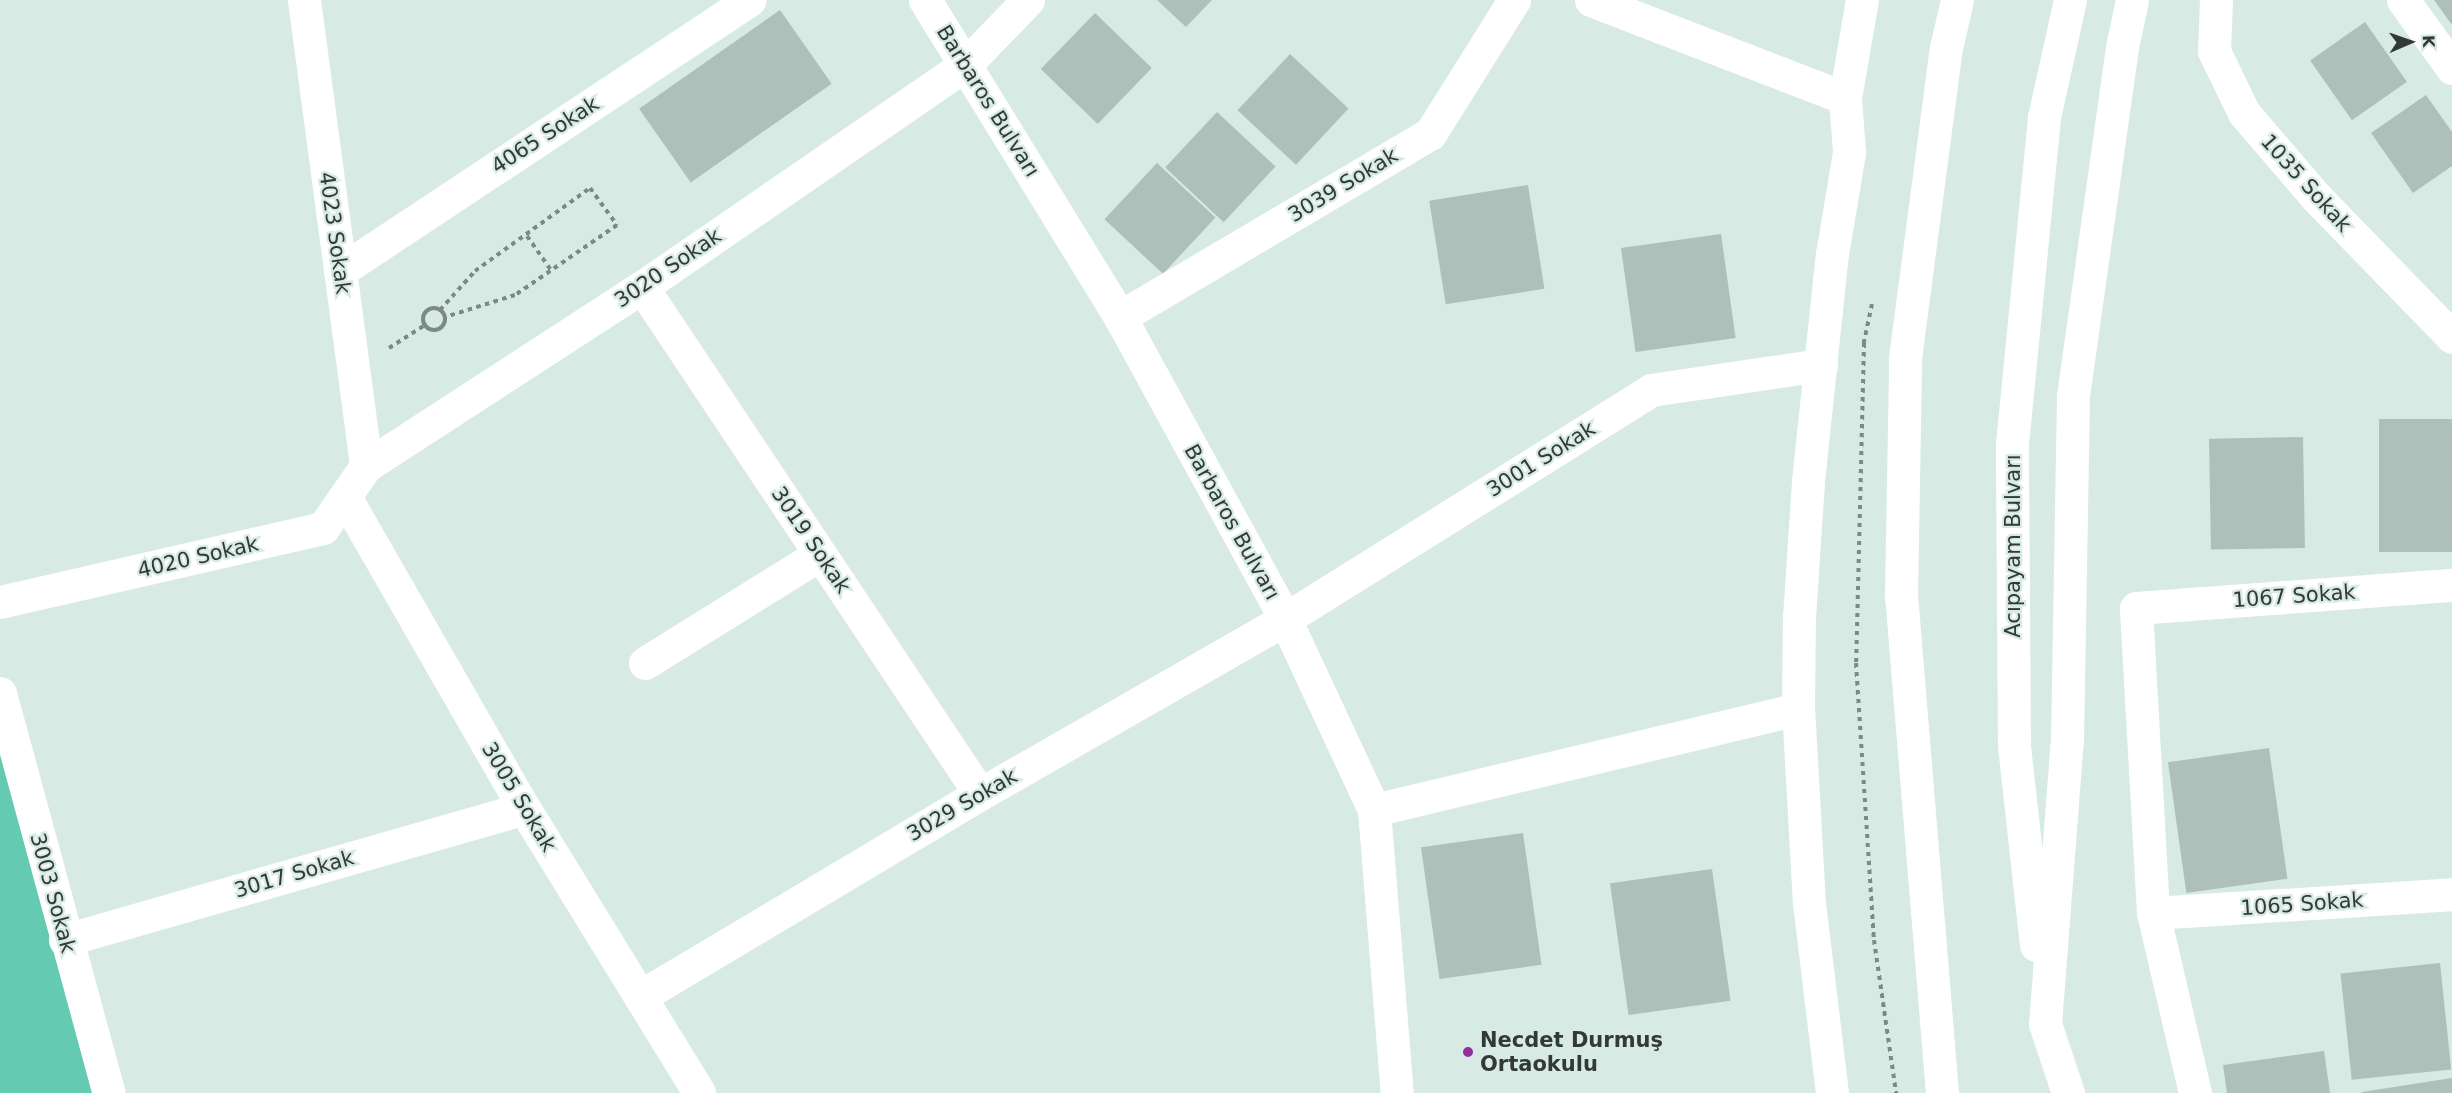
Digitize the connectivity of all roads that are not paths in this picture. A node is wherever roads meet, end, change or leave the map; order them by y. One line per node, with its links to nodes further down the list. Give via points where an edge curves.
1 (304, 0): 16 (street, 4023 Sokak)
2 (750, 0): 16 (street, 4065 Sokak)
3 (1028, 0): 13 (street, 3020 Sokak)
4 (1514, 0): 18 (street, 3039 Sokak, via 1430,134)
5 (1591, 0): 15 (street)
6 (1862, 0): 15 (street)
7 (1957, 0): 38 (street, via 1946,48 1905,358 1901,597)
8 (2070, 0): 37 (street, Acıpayam Bulvarı, via 2044,117 2012,444 2014,745)
9 (2132, 0): 37 (street, via 2073,396 2067,741)
10 (2216, 0): 19 (street, 1035 Sokak, via 2214,51 2244,113 2316,197)
11 (2403, 0): 14 (street)
12 (927, 1): 13 (street, Barbaros Bulvarı)
13 (966, 64): 17 (street, 3020 Sokak); 18 (street, Barbaros Bulvarı)
14 (2452, 68)
15 (1845, 98): 20 (street, via 1849,152 1832,254)
16 (340, 271): 21 (street, 4023 Sokak)
17 (642, 286): 21 (street, 3020 Sokak); 23 (street, 3019 Sokak)
18 (1120, 317): 26 (street, Barbaros Bulvarı)
19 (2452, 337)
20 (1821, 365): 26 (street, 3001 Sokak, via 1651,390); 29 (street, via 1800,594)
21 (366, 466): 22 (street, 4020 Sokak)
22 (345, 497): 25 (street, 4020 Sokak, via 322,528); 31 (street, 3005 Sokak)
23 (820, 554): 27 (street); 30 (street, 3019 Sokak)
24 (2452, 585): 34 (street, 1067 Sokak, via 2136,608)
25 (0, 602)
26 (1285, 619): 30 (street, 3029 Sokak); 32 (street, Barbaros Bulvarı)
27 (645, 663)
28 (0, 693): 35 (street, 3003 Sokak)
29 (1798, 709): 32 (street); 42 (street, via 1809,904)
30 (980, 794): 36 (street, 3029 Sokak)
31 (524, 808): 35 (street, 3017 Sokak); 36 (street, 3005 Sokak)
32 (1374, 810): 41 (street, Barbaros Bulvarı)
33 (2452, 894): 34 (street, 1065 Sokak)
34 (2153, 913): 47 (street)
35 (64, 940): 39 (street, 3003 Sokak)
36 (641, 996): 40 (street, 3005 Sokak)
37 (2045, 1024): 45 (street, Acıpayam Bulvarı); 46 (street)
38 (1936, 1040): 43 (street); 44 (street)
39 (109, 1093)
40 (699, 1093)
41 (1397, 1093)
42 (1832, 1093)
43 (1923, 1093)
44 (1942, 1093)
45 (2055, 1093)
46 (2067, 1093)
47 (2195, 1093)

